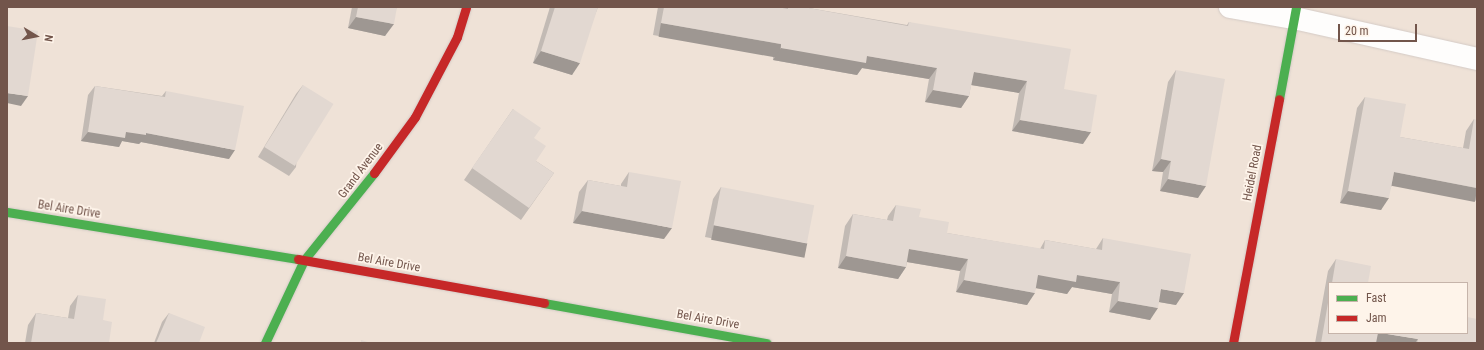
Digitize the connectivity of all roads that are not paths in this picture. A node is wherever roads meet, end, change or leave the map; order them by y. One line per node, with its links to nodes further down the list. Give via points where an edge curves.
1 (466, 7): 6 (street, Grand Avenue, via 457,37 415,117 363,189)
2 (1230, 7): 3 (street)
3 (1295, 13): 4 (street); 9 (street, Heidel Road)
4 (1477, 59)
5 (7, 212): 6 (street, Bel Aire Drive)
6 (304, 260): 7 (street, Grand Avenue); 8 (street, Bel Aire Drive)
7 (265, 343)
8 (766, 343)
9 (1233, 343)

